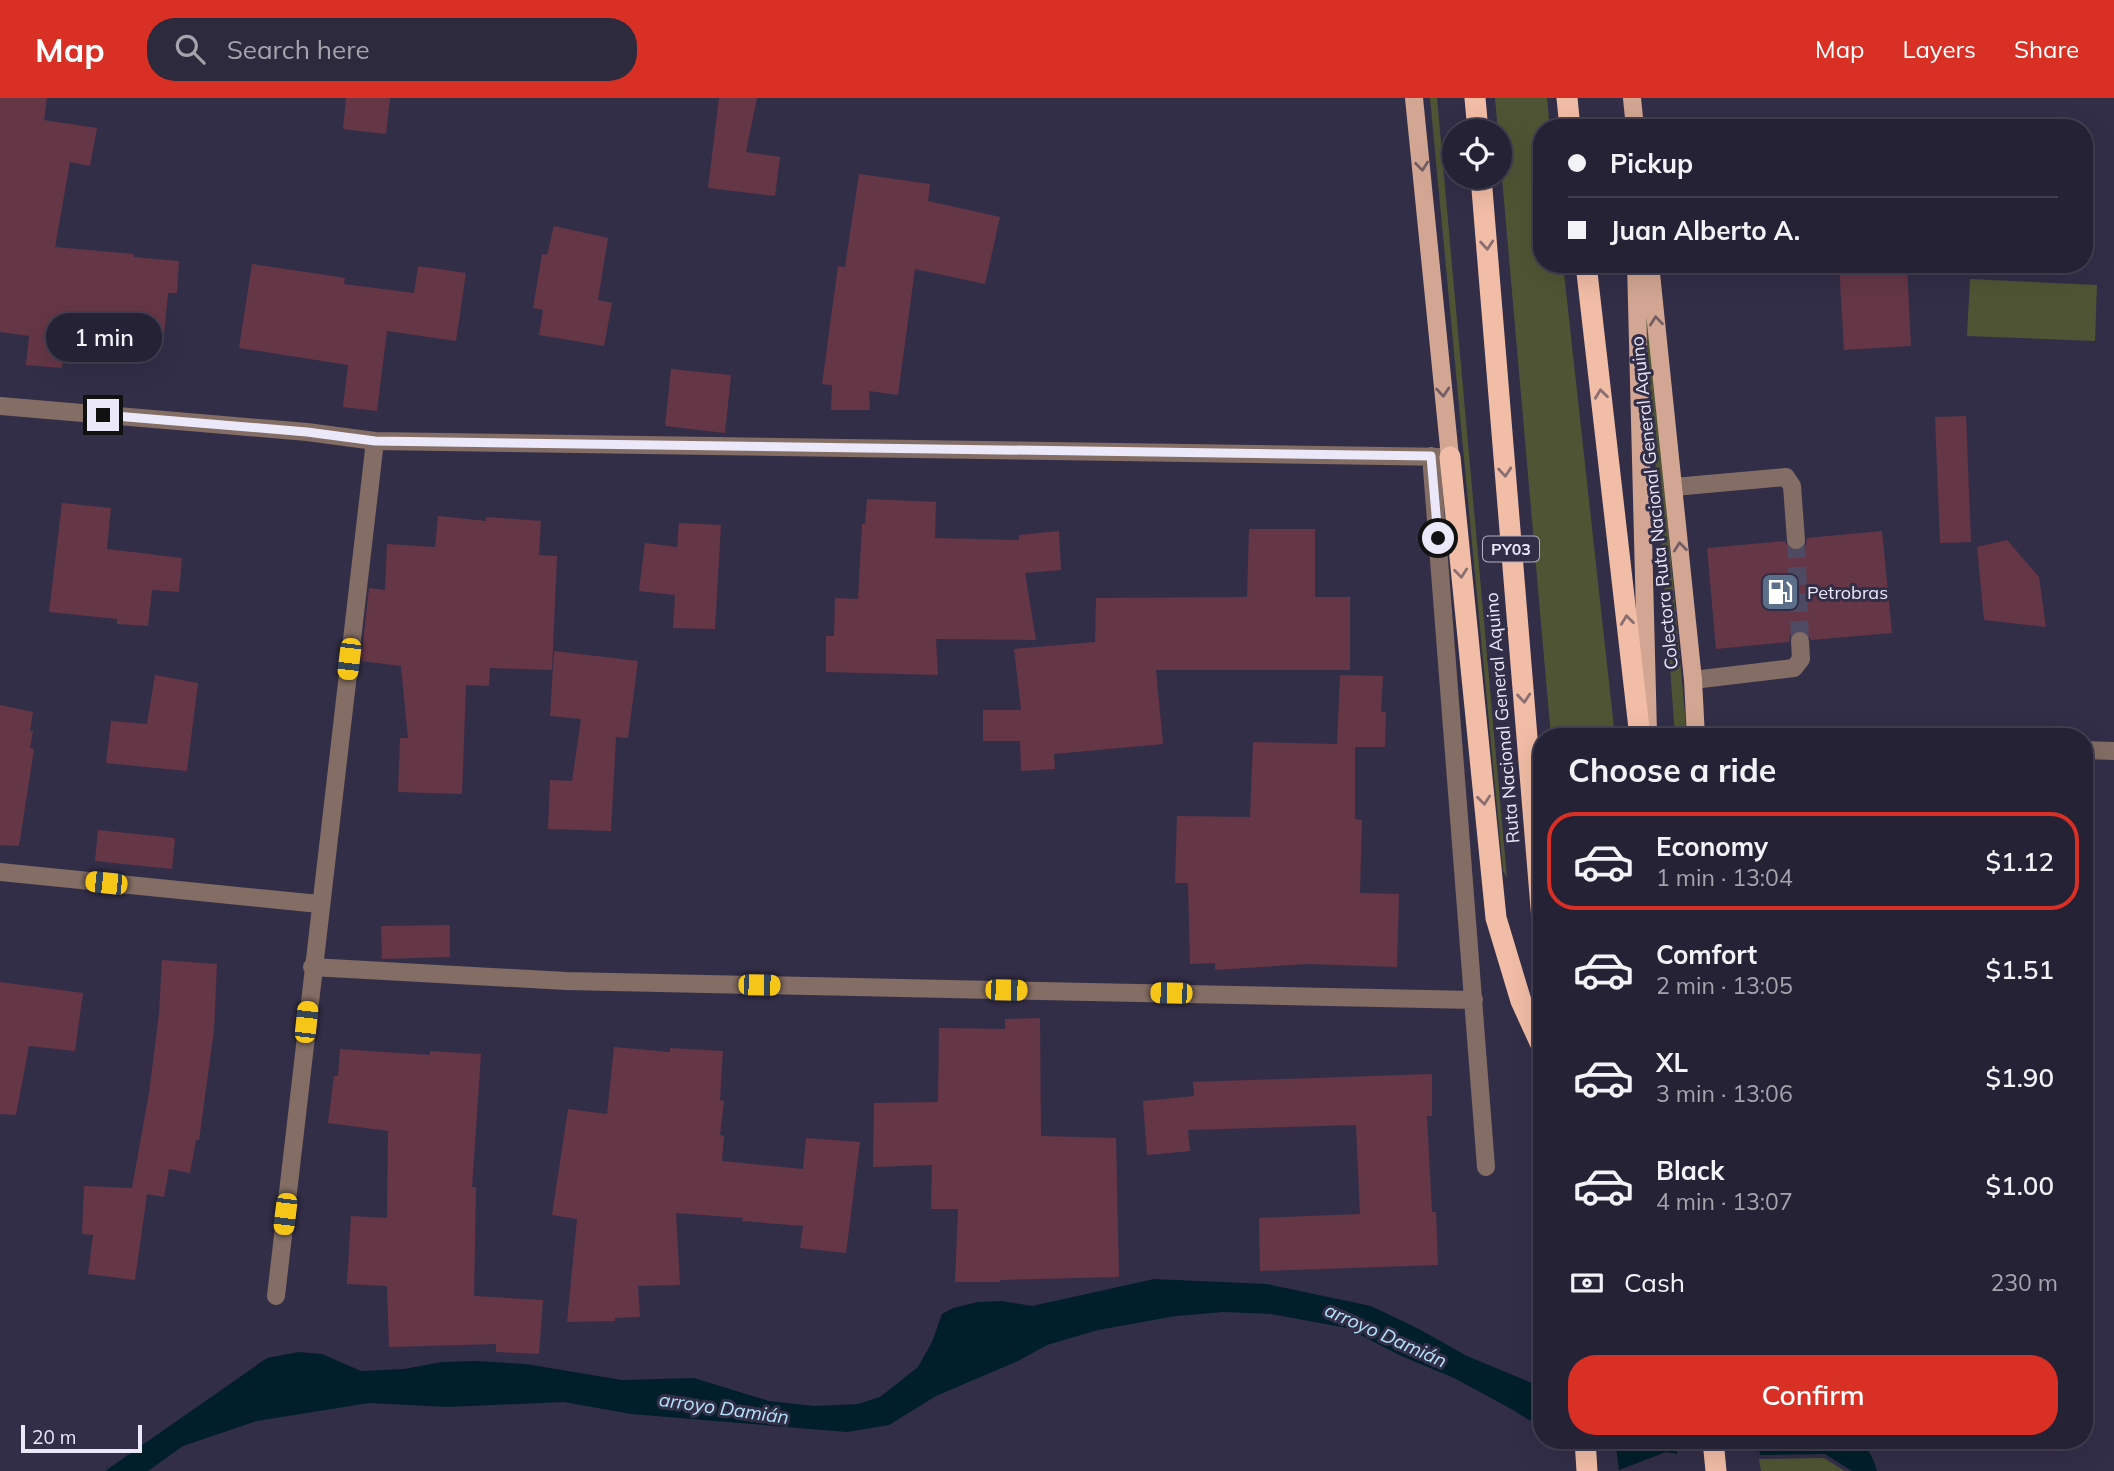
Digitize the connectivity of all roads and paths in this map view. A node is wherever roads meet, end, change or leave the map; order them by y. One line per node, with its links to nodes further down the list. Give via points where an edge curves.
1 (1414, 98): 14 (main road, PY03, one-way to 14)
2 (1475, 98): 5 (highway)
3 (1567, 98): 6 (highway)
4 (1632, 101): 7 (main road)
5 (1477, 119)
6 (1569, 119)
7 (1633, 119)
8 (1482, 189): 24 (highway, Ruta Nacional General Aquino / PY03, one-way to 24)
9 (1587, 273): 19 (highway, one-way to 9)
10 (1636, 273): 20 (main road)
11 (1651, 273): 15 (main road, Colectora Ruta Nacional General Aquino, one-way to 11)
12 (0, 406): 13 (street)
13 (375, 441): 14 (street); 26 (street)
14 (1440, 456): 28 (street); 29 (highway, PY03, one-way to 29, via 1496,918)
15 (1674, 487): 16 (street, via 1786,477 1792,486); 18 (main road, Colectora Ruta Nacional General Aquino, one-way to 15)
16 (1796, 540)
17 (1800, 641): 18 (street, via 1801,659 1794,668)
18 (1693, 680): 21 (main road, Colectora Ruta Nacional General Aquino)
19 (1639, 728)
20 (1648, 728)
21 (1696, 728)
22 (2093, 750): 23 (street)
23 (2114, 751)
24 (1533, 810)
25 (0, 872): 26 (street)
26 (319, 904): 27 (street)
27 (312, 967): 28 (street, via 566,981); 31 (street)
28 (1474, 1000): 30 (street)
29 (1533, 1027)
30 (1486, 1167)
31 (275, 1296)
32 (1586, 1449): 34 (highway)
33 (1714, 1449): 35 (highway)
34 (1587, 1471)
35 (1716, 1471)

